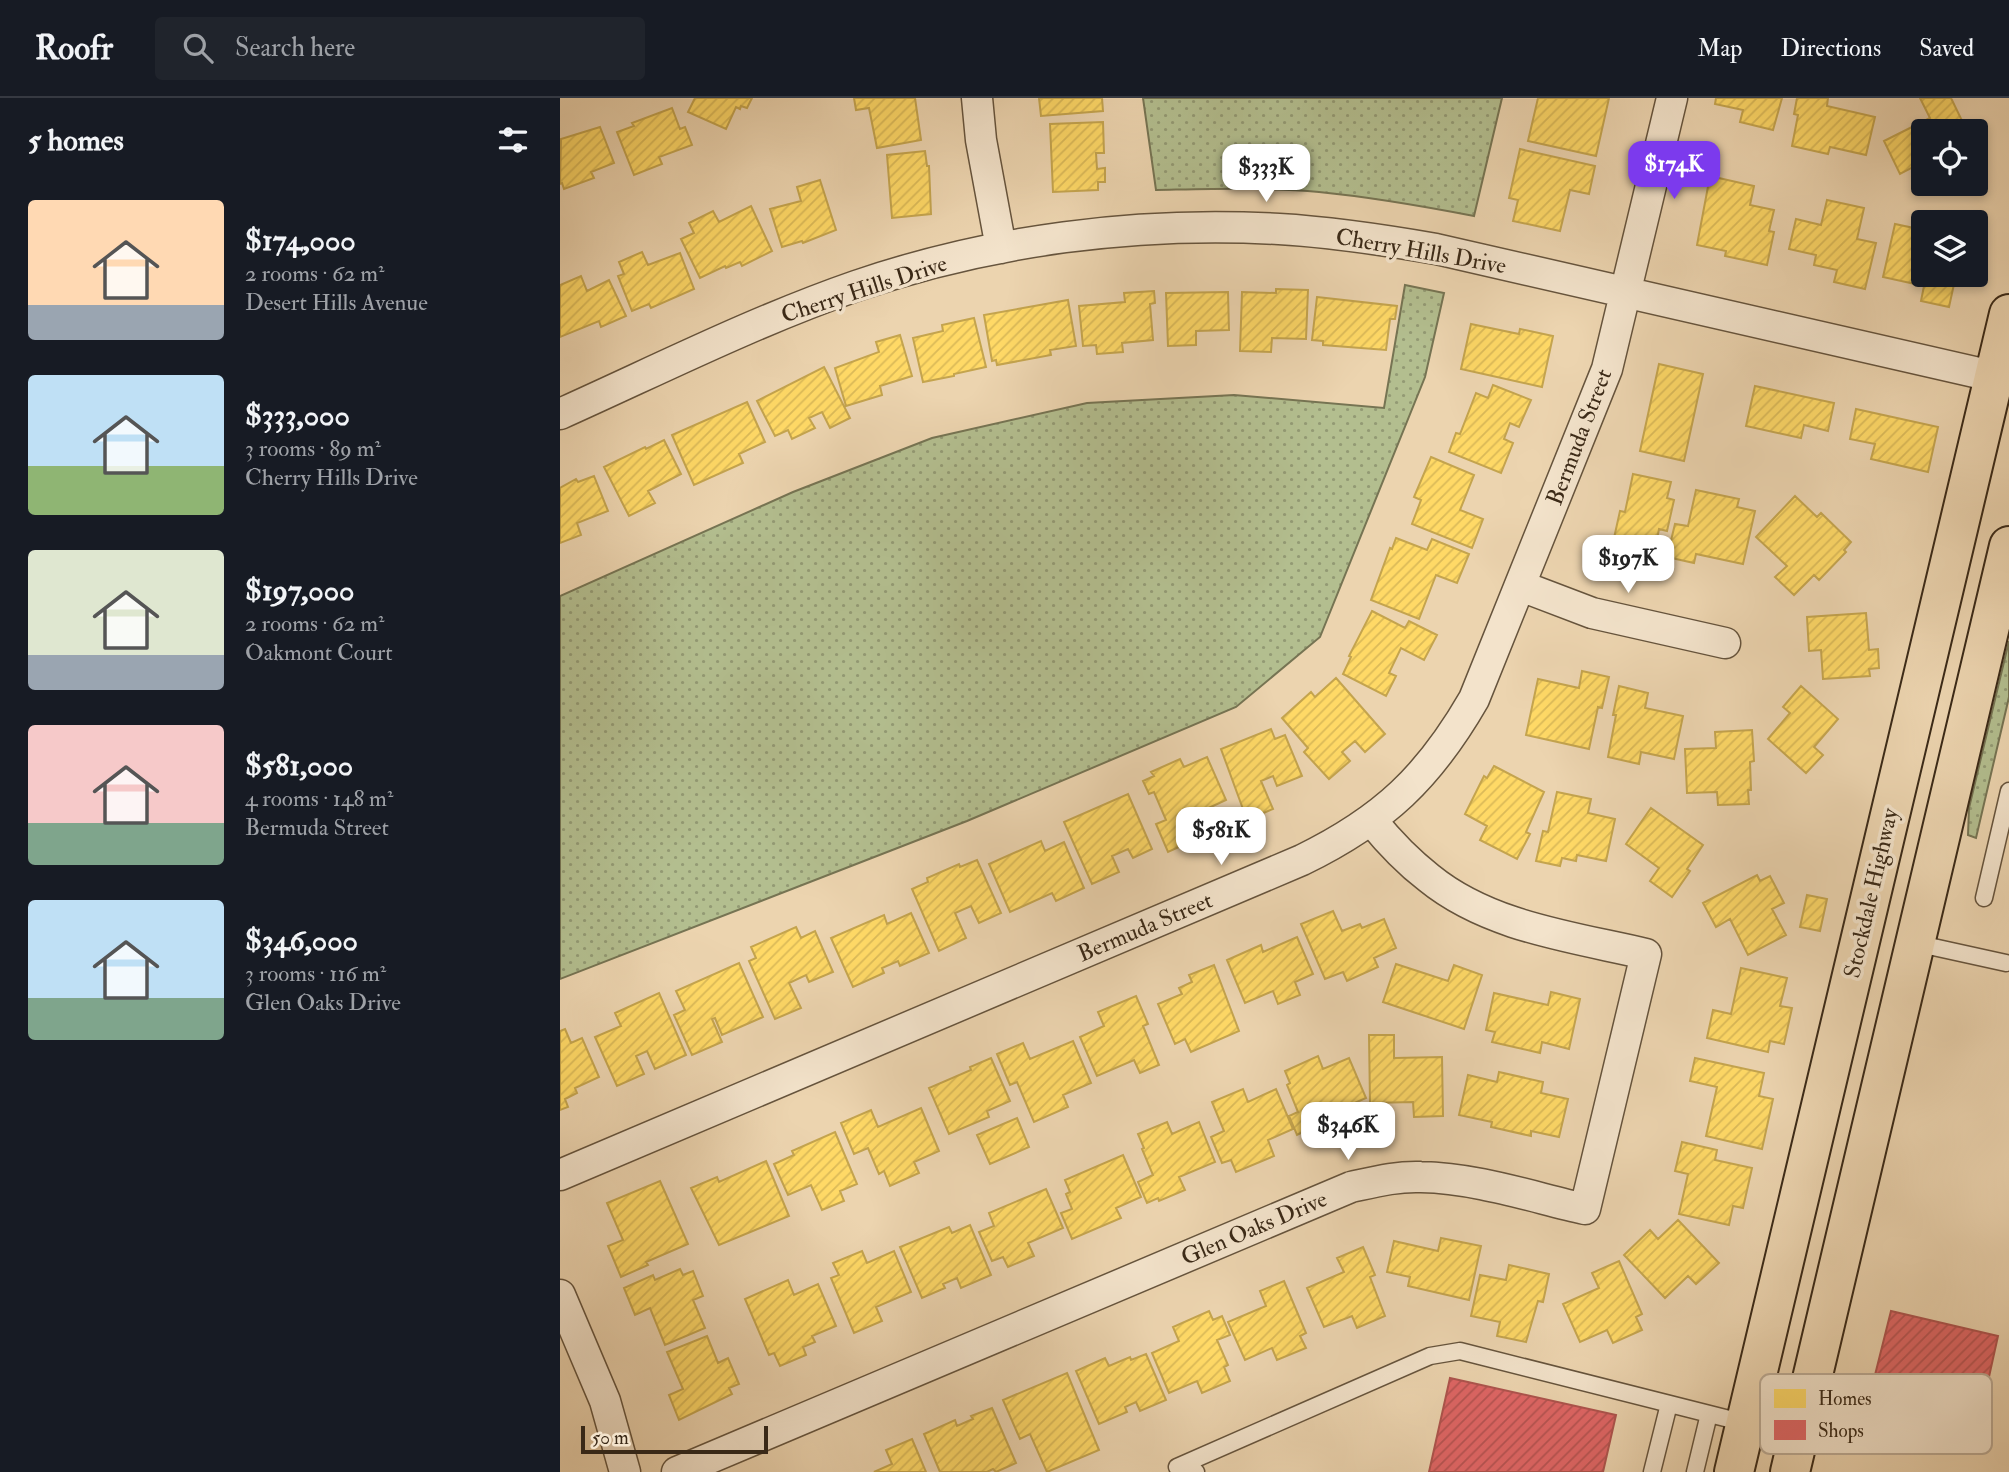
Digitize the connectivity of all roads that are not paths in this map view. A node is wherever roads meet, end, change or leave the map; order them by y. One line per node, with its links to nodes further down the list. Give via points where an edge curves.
1 (976, 98): 3 (street)
2 (1672, 98): 4 (street, Bermuda Street)
3 (1001, 248): 4 (street, Cherry Hills Drive, via 1119,232 1278,229 1436,249); 7 (street, Cherry Hills Drive, via 858,286 796,309)
4 (1626, 293): 6 (street, Cherry Hills Drive); 9 (street, Bermuda Street, via 1606,369)
5 (2009, 314): 6 (main road, Stockdale Highway)
6 (2002, 378): 20 (main road, Stockdale Highway)
7 (560, 414)
8 (2009, 546): 14 (main road)
9 (1521, 586): 10 (street, via 1592,613); 12 (street, Bermuda Street, via 1474,699 1453,735 1424,773)
10 (1724, 643)
11 (2009, 791): 13 (lane)
12 (1372, 821): 16 (street, Bermuda Street, via 1302,860); 23 (street, Glen Oaks Drive, via 1397,851 1463,901 1533,928 1646,954 1585,1209 1453,1179 1418,1177 1351,1187)
13 (1984, 898)
14 (1915, 943): 15 (lane); 18 (main road)
15 (2007, 963)
16 (560, 1175)
17 (560, 1295): 22 (street, via 605,1401)
18 (1813, 1374)
19 (1669, 1404): 20 (lane); 24 (lane, via 1460,1351 1430,1356 1177,1468); 25 (lane)
20 (1727, 1419): 26 (lane); 27 (main road, Stockdale Highway)
21 (1794, 1454): 28 (main road)
22 (625, 1472)
23 (677, 1472)
24 (1196, 1472)
25 (1652, 1472)
26 (1695, 1472)
27 (1734, 1472)
28 (1790, 1472)

